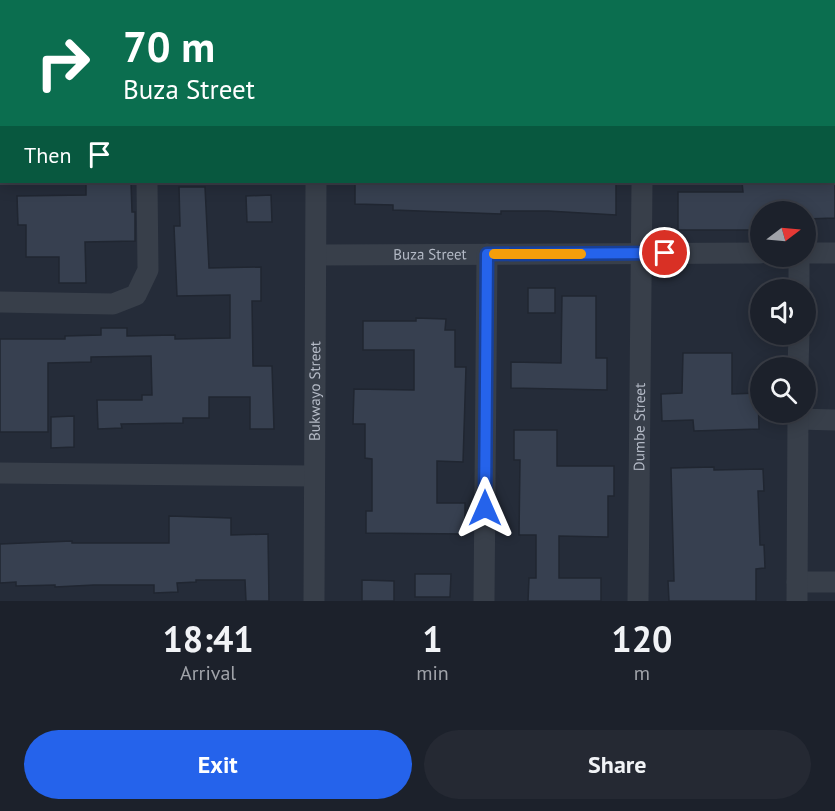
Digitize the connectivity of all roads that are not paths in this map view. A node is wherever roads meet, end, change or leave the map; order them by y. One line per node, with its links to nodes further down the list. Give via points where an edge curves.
1 (147, 183): 10 (street, via 148,270 136,295 113,304)
2 (316, 183): 9 (street, Bukwayo Street)
3 (642, 183): 4 (street, Dumbe Street)
4 (642, 253): 5 (street, Buza Street); 8 (street, Buza Street); 20 (street, Dumbe Street)
5 (750, 253)
6 (816, 253): 7 (street)
7 (835, 253)
8 (487, 254): 9 (street, Buza Street); 19 (street)
9 (316, 255): 15 (street, Bukwayo Street)
10 (0, 302)
11 (816, 418): 12 (street)
12 (835, 420)
13 (798, 423): 17 (street)
14 (0, 473): 15 (street)
15 (314, 476): 18 (street, Bukwayo Street)
16 (835, 582): 17 (street)
17 (797, 592)
18 (314, 601)
19 (484, 601)
20 (638, 601)

